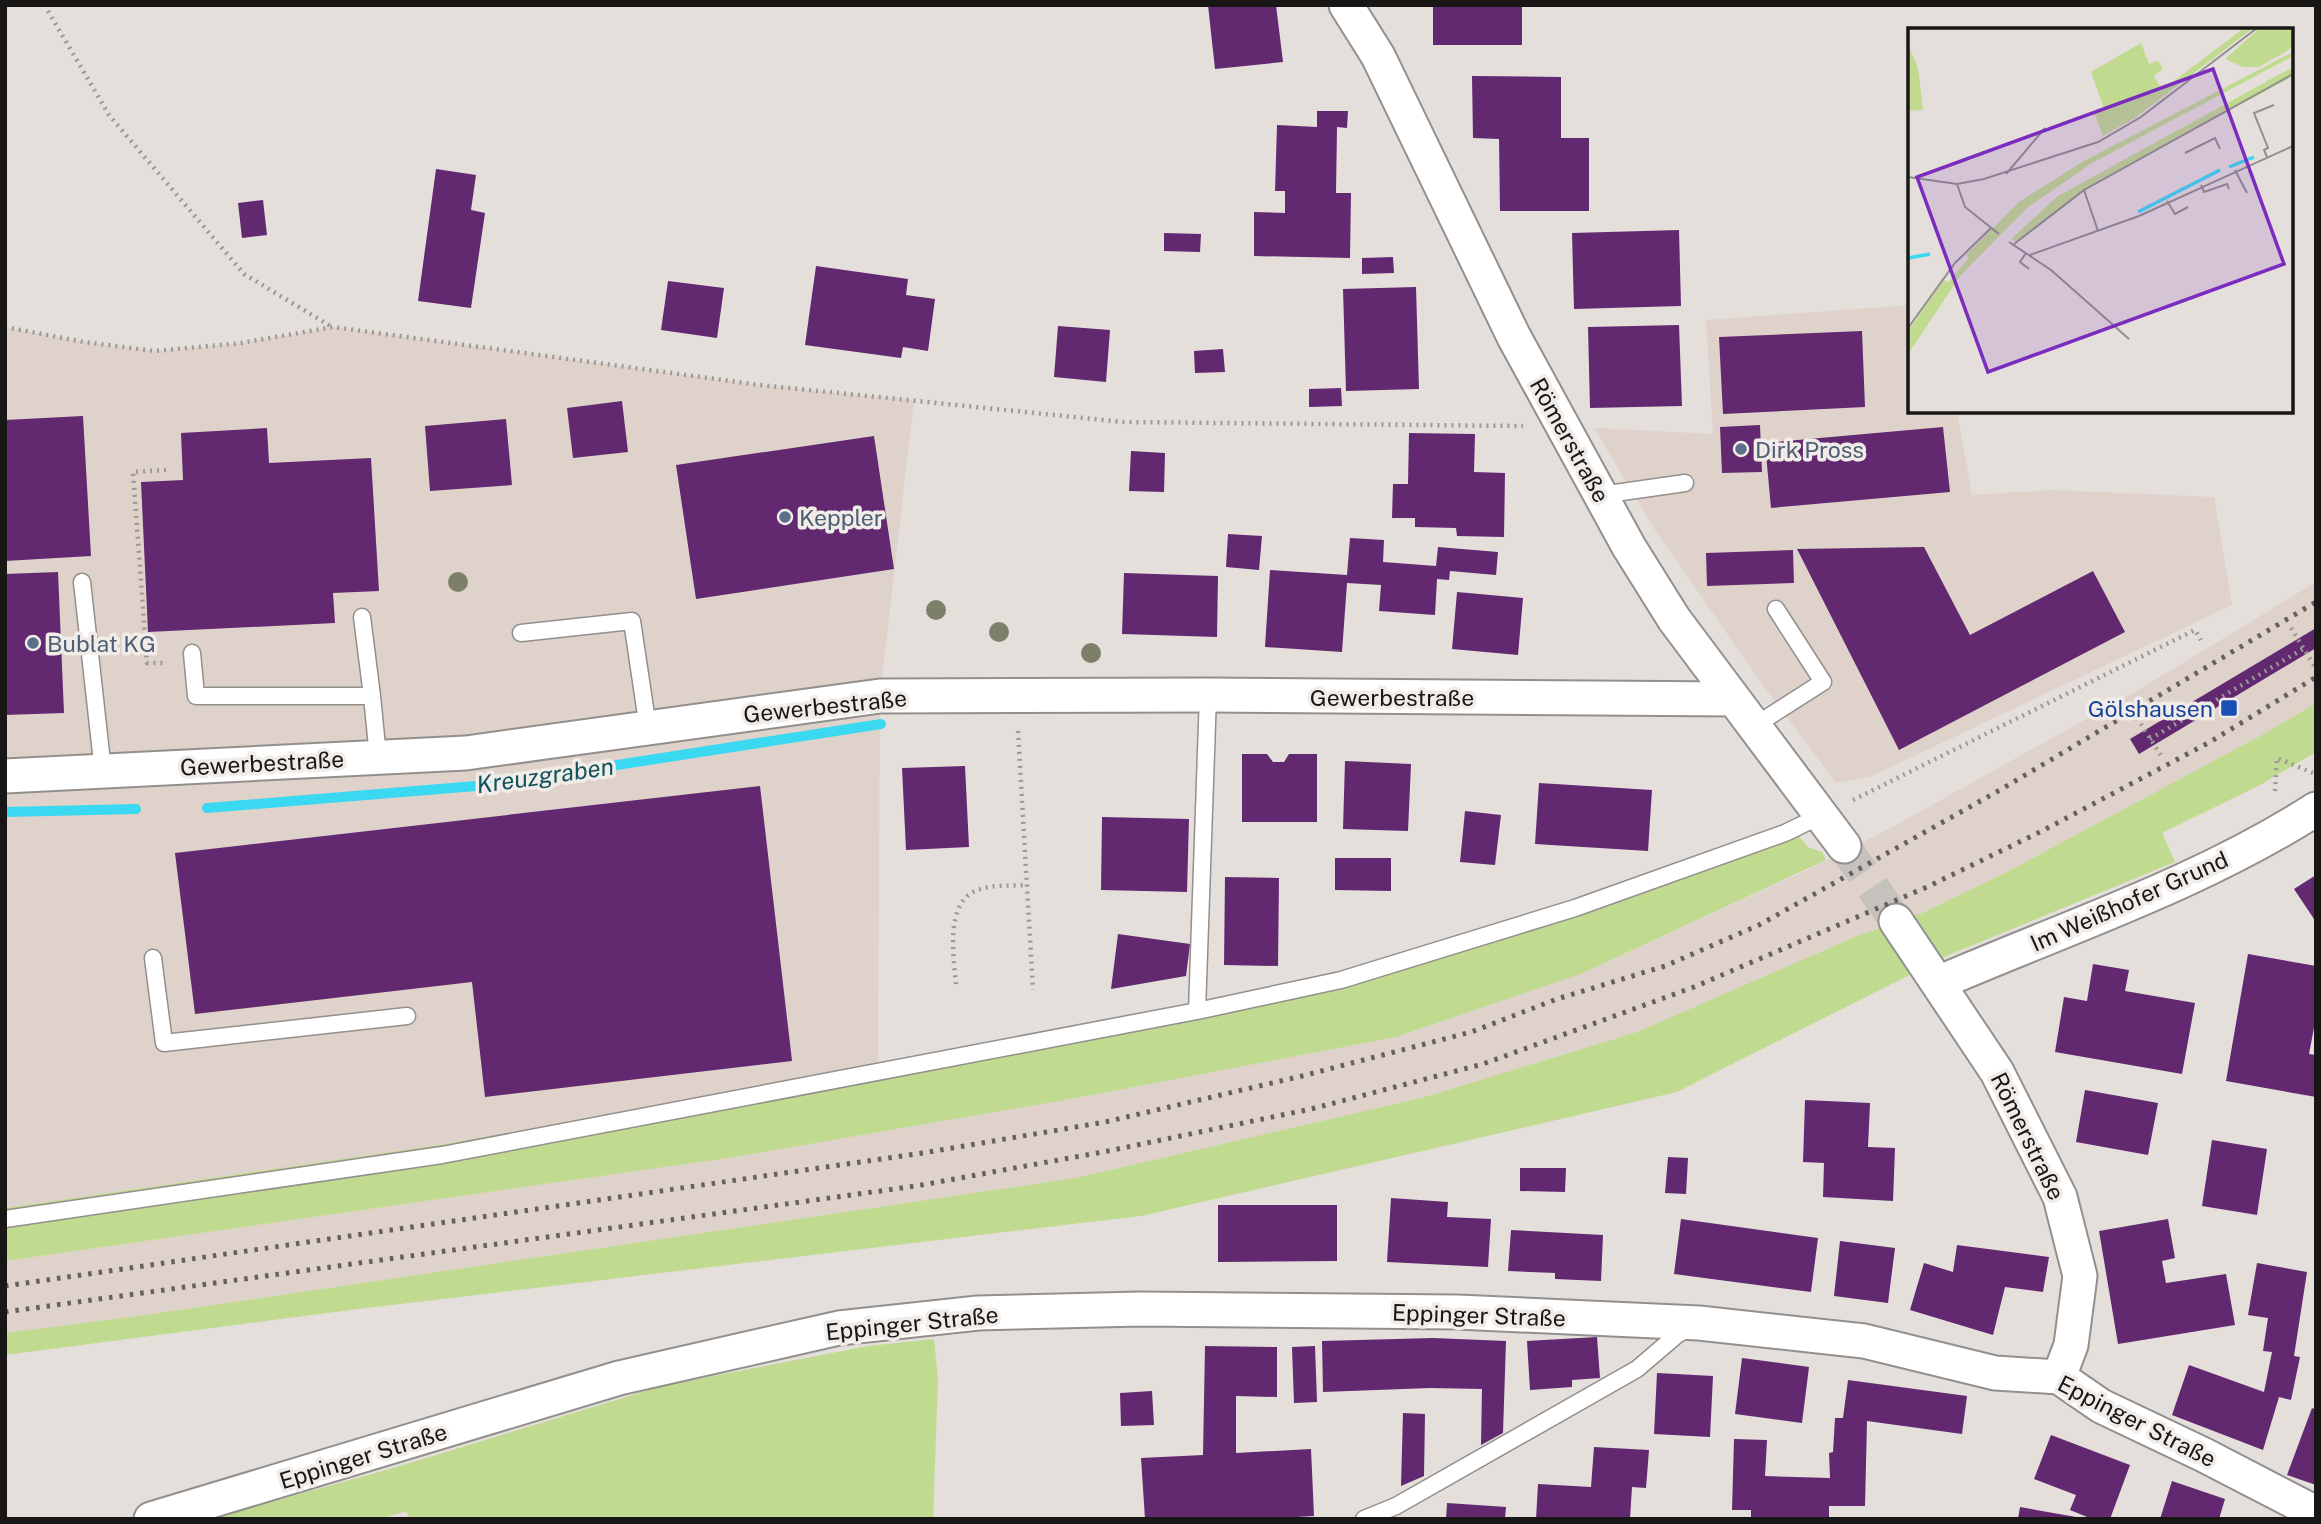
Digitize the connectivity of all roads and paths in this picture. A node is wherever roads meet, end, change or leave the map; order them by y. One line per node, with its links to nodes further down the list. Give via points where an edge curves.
1 (1346, 5): 5 (street, Römerstraße, via 1378,56 1514,337)
2 (48, 10): 4 (path, via 109,116 244,274)
3 (5, 327): 4 (path, via 155,351 241,343)
4 (333, 327): 5 (path, via 761,385 1123,422)
5 (1563, 426): 8 (street, Römerstraße)
6 (166, 470): 16 (path, via 133,472 147,663)
7 (1685, 483): 8 (lane)
8 (1601, 495): 21 (street, Römerstraße, via 1674,619)
9 (82, 582): 29 (lane)
10 (1776, 609): 23 (lane, via 1823,682)
11 (362, 617): 19 (lane)
12 (2291, 628): 15 (path)
13 (521, 633): 24 (lane, via 632,621)
14 (2201, 640): 32 (path, via 2195,630)
15 (2303, 649): 17 (path); 25 (path)
16 (192, 658): 19 (lane, via 196,696)
17 (2315, 667)
18 (1208, 695): 20 (street, Gewerbestraße); 21 (street, Gewerbestraße); 42 (lane)
19 (372, 696): 26 (lane)
20 (1016, 696): 24 (street, Gewerbestraße, via 880,696); 36 (path)
21 (1733, 699): 23 (street, Römerstraße)
22 (2137, 718): 25 (path)
23 (1754, 726): 34 (street, Römerstraße)
24 (649, 728): 26 (street, Gewerbestraße, via 466,753)
25 (2150, 739): 27 (path)
26 (378, 757): 29 (street, Gewerbestraße)
27 (2162, 757)
28 (2277, 758): 30 (path)
29 (103, 771): 31 (street, Gewerbestraße)
30 (2316, 774)
31 (5, 776)
32 (1853, 800)
33 (2316, 809): 39 (street, Im Weißhofer Grund, via 2272,837 2216,853 2179,883)
34 (1822, 816): 35 (street, Römerstraße); 42 (lane, via 1575,908 1341,979)
35 (1844, 846)
36 (1027, 885): 40 (path, via 971,893 958,911 953,932); 41 (path)
37 (1896, 921): 39 (street, Römerstraße)
38 (153, 958): 43 (lane, via 164,1043)
39 (1938, 983): 46 (street, Römerstraße, via 1997,1072 2060,1197 2080,1276 2071,1345)
40 (956, 984)
41 (1033, 990)
42 (1196, 1011): 44 (lane, via 442,1155)
43 (407, 1016)
44 (5, 1219)
45 (1699, 1323): 46 (street, Eppinger Straße, via 1864,1341 1994,1373); 48 (street, Eppinger Straße, via 1457,1312 1140,1309 978,1313 839,1328 618,1378); 49 (lane, via 1678,1334 1637,1369 1396,1506)
46 (2059, 1377): 47 (street, Eppinger Straße, via 2101,1406)
47 (2316, 1513)
48 (151, 1519)
49 (1364, 1519)

